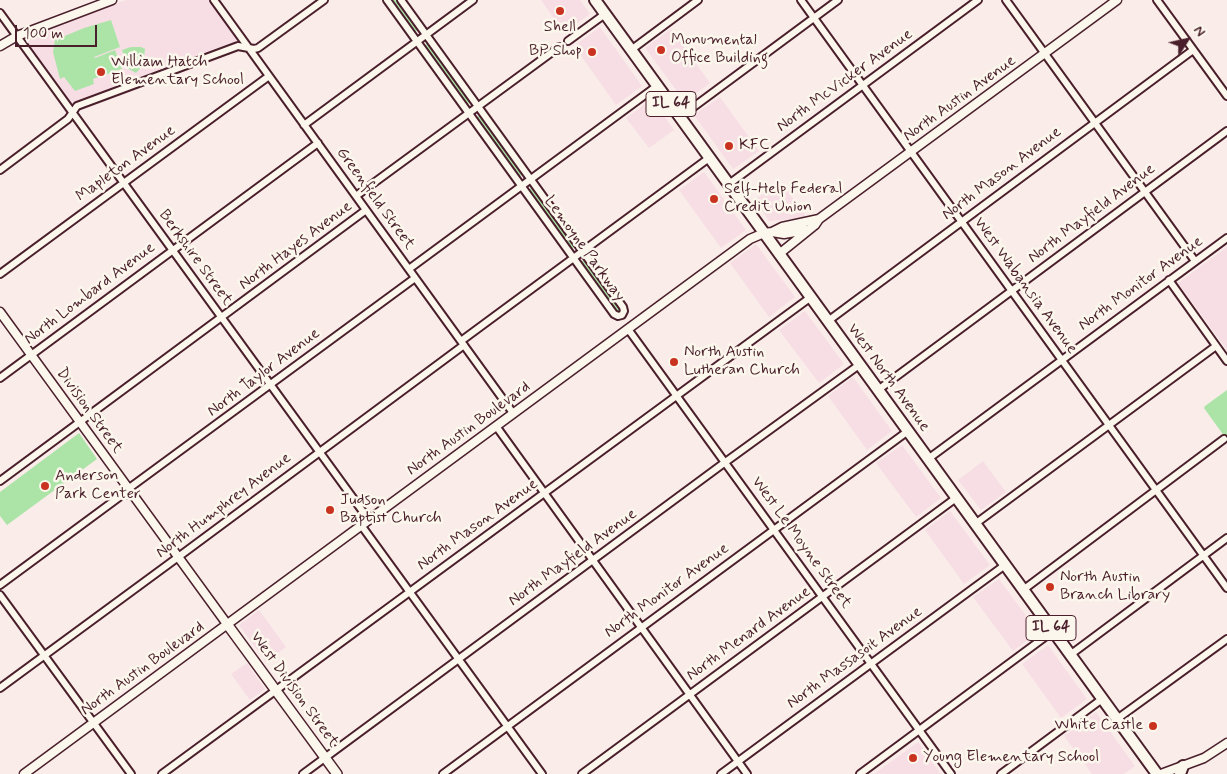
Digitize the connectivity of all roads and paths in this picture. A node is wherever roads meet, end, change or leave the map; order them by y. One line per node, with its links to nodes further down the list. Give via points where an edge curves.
1 (112, 0): 15 (street)
2 (214, 0): 25 (street, Greenfield Street)
3 (324, 0): 25 (street, via 258,48)
4 (387, 0): 22 (street, Lemoyne Parkway)
5 (400, 0): 19 (street, Lemoyne Parkway)
6 (473, 0): 19 (street)
7 (595, 0): 17 (main road, West North Avenue / IL 64)
8 (698, 0): 26 (street)
9 (801, 0): 18 (street, West Wabansia Avenue)
10 (838, 0): 18 (street)
11 (978, 0): 30 (street, North McVicker Avenue)
12 (1006, 0): 28 (street)
13 (1118, 0): 28 (street, North Austin Avenue)
14 (1157, 0): 27 (street)
15 (99, 2): 20 (street)
16 (0, 13): 20 (street, Berkshire Street)
17 (605, 14): 21 (street); 26 (main road, West North Avenue / IL 64)
18 (814, 18): 30 (street, West Wabansia Avenue); 36 (street)
19 (426, 35): 22 (street); 33 (street, Lemoyne Parkway)
20 (17, 36): 23 (street); 34 (street, Berkshire Street)
21 (568, 41)
22 (416, 42): 35 (street, Lemoyne Parkway); 38 (street)
23 (0, 46)
24 (559, 47): 33 (street, North Hayes Avenue)
25 (249, 48): 29 (street, Greenfield Street); 34 (street, via 238,46 77,106)
26 (631, 50): 31 (main road, West North Avenue / IL 64)
27 (1193, 50): 32 (street); 37 (street, North Mason Avenue)
28 (1045, 54): 37 (street); 41 (street, North Austin Avenue)
29 (269, 76): 38 (street, Greenfield Street); 45 (street, Mapleton Avenue)
30 (862, 85): 41 (street, West Wabansia Avenue); 46 (street, North McVicker Avenue)
31 (657, 86): 36 (main road, West North Avenue / IL 64); 44 (street)
32 (1227, 96)
33 (477, 107): 35 (street, North Hayes Avenue); 44 (street, Lemoyne Parkway)
34 (73, 113): 43 (street); 45 (street, Berkshire Street)
35 (469, 113): 47 (street, Lemoyne Parkway); 49 (street, North Hayes Avenue)
36 (680, 117): 42 (main road, West North Avenue / IL 64)
37 (1095, 123): 48 (street); 52 (street, North Mason Avenue)
38 (304, 125): 40 (street, Greenfield Street)
39 (1227, 131): 48 (street, North Mayfield Avenue)
40 (318, 143): 49 (street, Greenfield Street); 56 (street, North Lombard Avenue)
41 (911, 152): 51 (street, North Austin Avenue); 52 (street, West Wabansia Avenue)
42 (709, 158): 46 (main road, West North Avenue / IL 64); 57 (street, North Humphrey Avenue)
43 (0, 170)
44 (531, 179): 47 (street); 57 (street, Lemoyne Parkway)
45 (124, 183): 56 (street, Berkshire Street); 62 (street, Mapleton Avenue)
46 (728, 184): 54 (main road, West North Avenue / IL 64)
47 (521, 186): 59 (street, Lemoyne Parkway); 61 (street)
48 (1145, 192): 60 (street); 65 (street, North Mayfield Avenue)
49 (356, 196): 50 (street, Greenfield Street)
50 (366, 210): 61 (street, Greenfield Street); 68 (street, North Hayes Avenue)
51 (819, 219): 53 (street, North Austin Avenue); 54 (street, North Austin Avenue)
52 (961, 222): 65 (street, West Wabansia Avenue); 69 (street, North Mason Avenue)
53 (808, 230): 54 (street); 58 (street, North Austin Avenue)
54 (768, 233): 58 (main road, West North Avenue / IL 64); 70 (street, North Austin Boulevard, via 750,239)
55 (1227, 238): 60 (street, North Monitor Avenue)
56 (172, 250): 68 (street, Berkshire Street); 73 (street, North Lombard Avenue)
57 (582, 251): 59 (street, North Humphrey Avenue); 59 (street, Lemoyne Parkway, via 623,307 622,315 614,314)
58 (779, 254): 66 (main road, West North Avenue / IL 64)
59 (574, 258): 71 (street, North Humphrey Avenue)
60 (1195, 261): 64 (street, North Monitor Avenue)
61 (409, 269): 63 (street, Greenfield Street)
62 (0, 274)
63 (415, 278): 71 (street, Greenfield Street); 78 (street, North Taylor Avenue)
64 (1169, 280): 72 (street); 74 (street, North Monitor Avenue)
65 (1011, 291): 74 (street, West Wabansia Avenue); 79 (street, North Mayfield Avenue)
66 (811, 297): 69 (main road, West North Avenue / IL 64); 80 (street, North Mason Avenue)
67 (0, 312): 73 (street, Division Street)
68 (222, 318): 78 (street, Berkshire Street); 82 (street, North Hayes Avenue)
69 (828, 321): 76 (main road, West North Avenue / IL 64)
70 (628, 329): 80 (street, West Le Moyne Street); 81 (street, North Austin Boulevard)
71 (462, 343): 81 (street, Greenfield Street); 87 (street, North Humphrey Avenue)
72 (1216, 346): 75 (street); 83 (street)
73 (32, 355): 77 (street, North Lombard Avenue); 82 (street, Division Street)
74 (1061, 360): 83 (street, West Wabansia Avenue); 88 (street, North Monitor Avenue)
75 (1227, 361)
76 (859, 365): 79 (main road, West North Avenue / IL 64); 89 (street, North Mayfield Avenue)
77 (0, 378)
78 (270, 385): 87 (street, Berkshire Street); 92 (street, North Taylor Avenue)
79 (878, 390): 85 (main road, West North Avenue / IL 64)
80 (677, 396): 89 (street, West Le Moyne Street); 93 (street, North Mason Avenue)
81 (513, 413): 84 (street, North Austin Boulevard)
82 (80, 422): 90 (street, North Hayes Avenue); 92 (street, Division Street)
83 (1109, 425): 91 (street, West Wabansia Avenue); 96 (street)
84 (496, 426): 93 (street); 95 (street, North Austin Boulevard)
85 (908, 431): 88 (main road, West North Avenue / IL 64); 98 (street, North Monitor Avenue)
86 (1224, 439): 91 (street)
87 (319, 452): 95 (street, Berkshire Street); 101 (street, North Humphrey Avenue)
88 (928, 459): 94 (main road, West North Avenue / IL 64)
89 (725, 462): 98 (street, West Le Moyne Street); 102 (street, North Mayfield Avenue)
90 (0, 481)
91 (1156, 490): 100 (street, West Wabansia Avenue); 106 (street)
92 (128, 493): 101 (street, Division Street); 104 (street, North Taylor Avenue)
93 (544, 493): 102 (street); 107 (street, North Mason Avenue)
94 (956, 498): 96 (main road, West North Avenue / IL 64); 109 (street, North Menard Avenue)
95 (368, 520): 97 (street, North Austin Boulevard)
96 (975, 524): 103 (main road, West North Avenue / IL 64)
97 (361, 525): 107 (street); 110 (street, North Austin Boulevard)
98 (774, 529): 109 (street, West Le Moyne Street); 111 (street, North Monitor Avenue)
99 (1227, 538): 100 (street)
100 (1203, 556): 105 (street, West Wabansia Avenue); 114 (street)
101 (179, 557): 110 (street, Division Street); 115 (street, North Humphrey Avenue)
102 (593, 560): 111 (street); 116 (street, North Mayfield Avenue)
103 (1005, 565): 106 (main road, West North Avenue / IL 64); 117 (street, North Massasoit Avenue)
104 (0, 585)
105 (1227, 588)
106 (1023, 590): 112 (main road, West North Avenue / IL 64)
107 (410, 592): 116 (street); 119 (street, North Mason Avenue)
108 (0, 595): 115 (street)
109 (823, 597): 117 (street, West Le Moyne Street); 120 (street, North Menard Avenue)
110 (227, 624): 119 (main road, West Division Street); 123 (street, North Austin Boulevard)
111 (641, 627): 120 (street); 124 (street, North Monitor Avenue)
112 (1053, 631): 114 (main road, West North Avenue / IL 64); 125 (street)
113 (1227, 639): 122 (street)
114 (1070, 655): 121 (main road, West North Avenue / IL 64)
115 (44, 656): 118 (street, North Humphrey Avenue); 123 (street)
116 (458, 660): 124 (street); 127 (street, North Mayfield Avenue)
117 (871, 663): 125 (street, West Le Moyne Street); 128 (street, North Massasoit Avenue)
118 (0, 688)
119 (276, 691): 127 (main road, West Division Street); 132 (street, North Mason Avenue)
120 (690, 695): 128 (street); 137 (street, North Menard Avenue)
121 (1102, 699): 122 (main road, West North Avenue / IL 64); 142 (street)
122 (1117, 720): 143 (main road, West North Avenue / IL 64)
123 (93, 723): 130 (street, North Austin Boulevard); 131 (street)
124 (507, 726): 135 (street, North Monitor Avenue); 136 (street)
125 (919, 730): 140 (street); 141 (street, West Le Moyne Street)
126 (1227, 743): 129 (street)
127 (325, 758): 133 (street, North Mayfield Avenue); 134 (main road, West Division Street)
128 (738, 762): 138 (street, North Massasoit Avenue); 139 (street)
129 (1182, 770): 144 (street)
130 (24, 774)
131 (131, 774)
132 (162, 774)
133 (303, 774)
134 (337, 774)
135 (443, 774)
136 (542, 774)
137 (582, 774)
138 (721, 774)
139 (747, 774)
140 (860, 774)
141 (951, 774)
142 (1001, 774)
143 (1157, 774)
144 (1161, 774)

